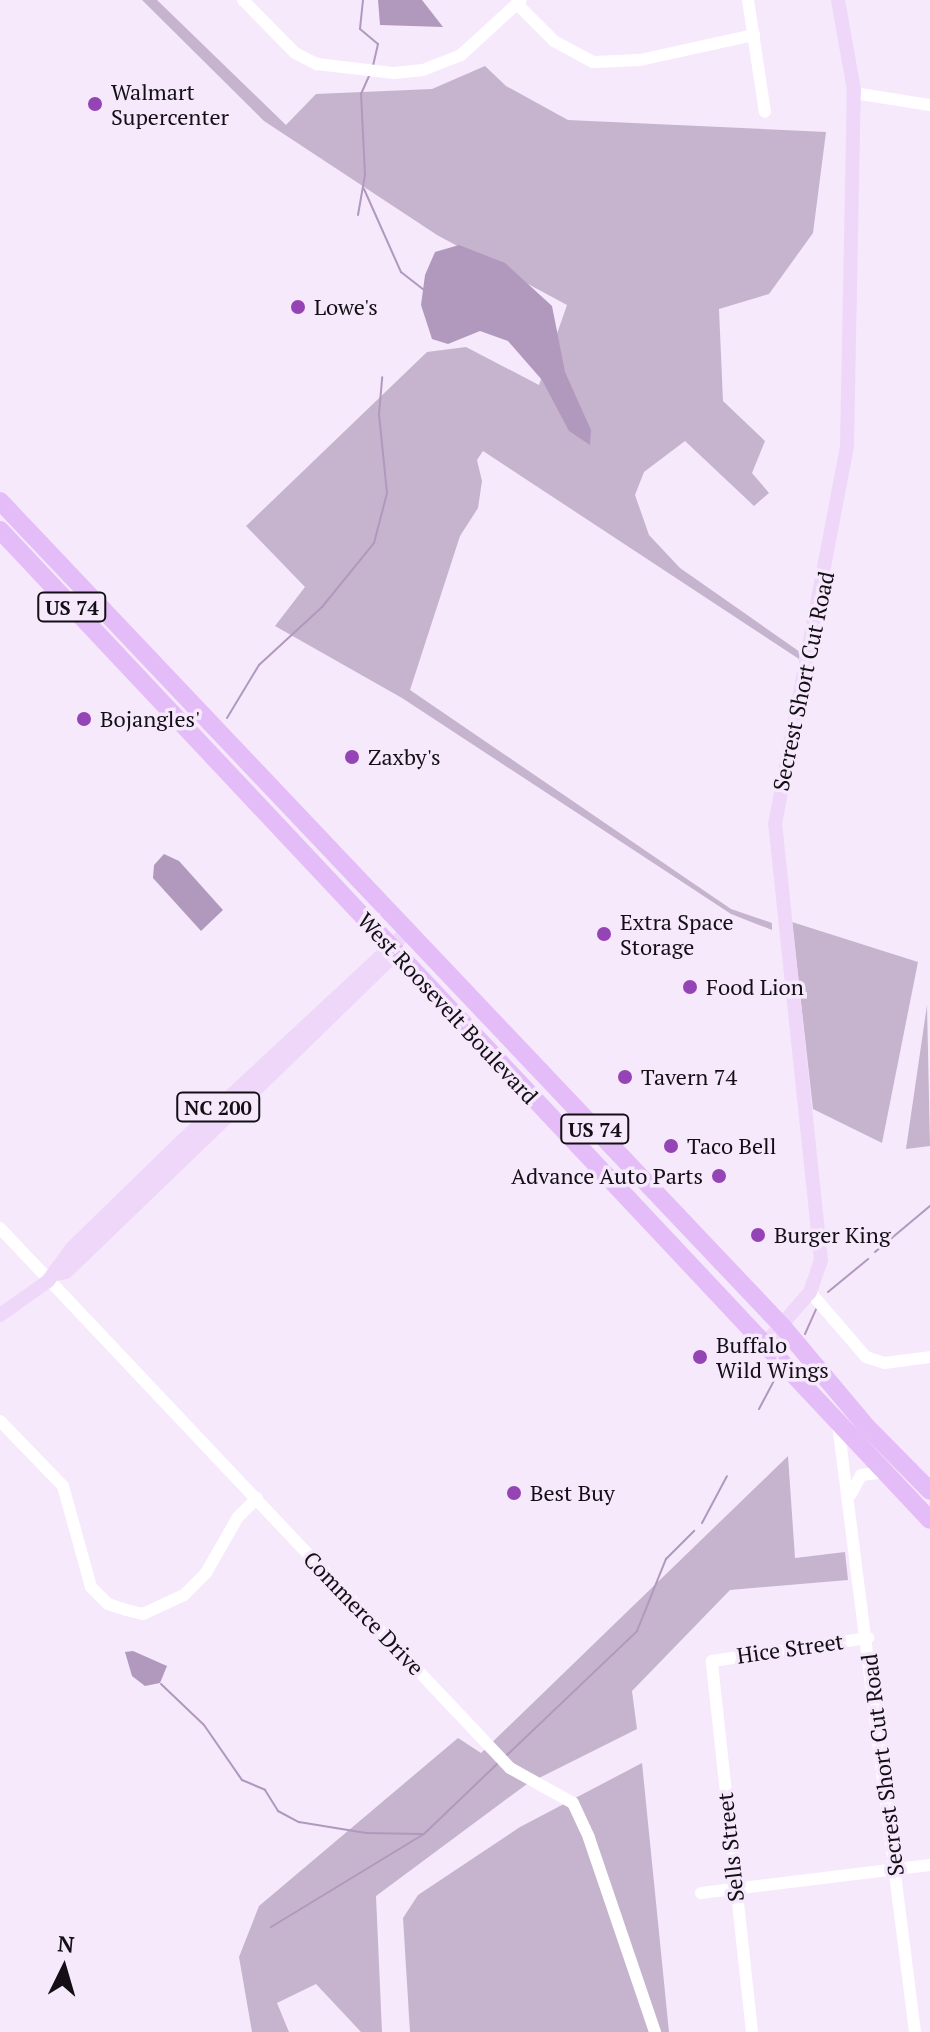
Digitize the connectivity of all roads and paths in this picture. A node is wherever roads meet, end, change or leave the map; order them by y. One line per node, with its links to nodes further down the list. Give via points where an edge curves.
1 (243, 0): 4 (street, via 295,53 317,64 394,73 423,70 461,55)
2 (748, 0): 5 (street)
3 (838, 0): 6 (main road, Secrest Short Cut Road)
4 (519, 2): 5 (street, via 554,41 593,62 640,60)
5 (754, 35): 8 (street)
6 (854, 93): 7 (street); 19 (main road, Secrest Short Cut Road, via 847,445 775,824 777,879 819,1209 821,1260)
7 (930, 105)
8 (765, 112)
9 (0, 501): 12 (highway, West Roosevelt Boulevard / US 74)
10 (0, 530): 11 (highway, West Roosevelt Boulevard / US 74)
11 (118, 656): 12 (highway, via 124,650 133,654); 14 (highway, West Roosevelt Boulevard / US 74)
12 (211, 723): 13 (highway, West Roosevelt Boulevard / US 74)
13 (408, 931): 14 (main road, NC 200); 21 (highway, West Roosevelt Boulevard / US 74)
14 (391, 948): 15 (main road, NC 200); 16 (main road, NC 200, via 387,962); 22 (highway, West Roosevelt Boulevard / US 74)
15 (262, 1068): 16 (main road, NC 200); 18 (main road, NC 200, via 72,1248)
16 (232, 1111): 18 (main road, NC 200, via 66,1272)
17 (0, 1228): 18 (street, Commerce Drive)
18 (51, 1278): 20 (main road, NC 200); 29 (street, Commerce Drive)
19 (810, 1292): 21 (main road, Secrest Short Cut Road); 23 (street, via 866,1357 884,1363)
20 (0, 1315)
21 (783, 1327): 22 (main road, Secrest Short Cut Road); 27 (highway, West Roosevelt Boulevard / US 74, via 866,1426)
22 (765, 1344): 25 (highway, West Roosevelt Boulevard / US 74)
23 (930, 1357)
24 (0, 1421): 29 (street, via 63,1486 91,1587 108,1604 126,1610 143,1614 184,1595 206,1573 238,1517)
25 (837, 1421): 26 (highway, West Roosevelt Boulevard / US 74); 28 (street, Secrest Short Cut Road)
26 (884, 1472): 28 (street, via 861,1475); 30 (highway, West Roosevelt Boulevard / US 74)
27 (930, 1491)
28 (850, 1497): 31 (street, Secrest Short Cut Road)
29 (257, 1498): 37 (street, Commerce Drive, via 510,1768 573,1803)
30 (930, 1520)
31 (868, 1638): 32 (street, Hice Street); 34 (street, Secrest Short Cut Road)
32 (712, 1661): 35 (street, Sells Street)
33 (930, 1865): 34 (street)
34 (895, 1870): 35 (street); 39 (street, Secrest Short Cut Road)
35 (735, 1888): 36 (street); 38 (street, Sells Street)
36 (701, 1893)
37 (655, 2032)
38 (752, 2032)
39 (915, 2032)

